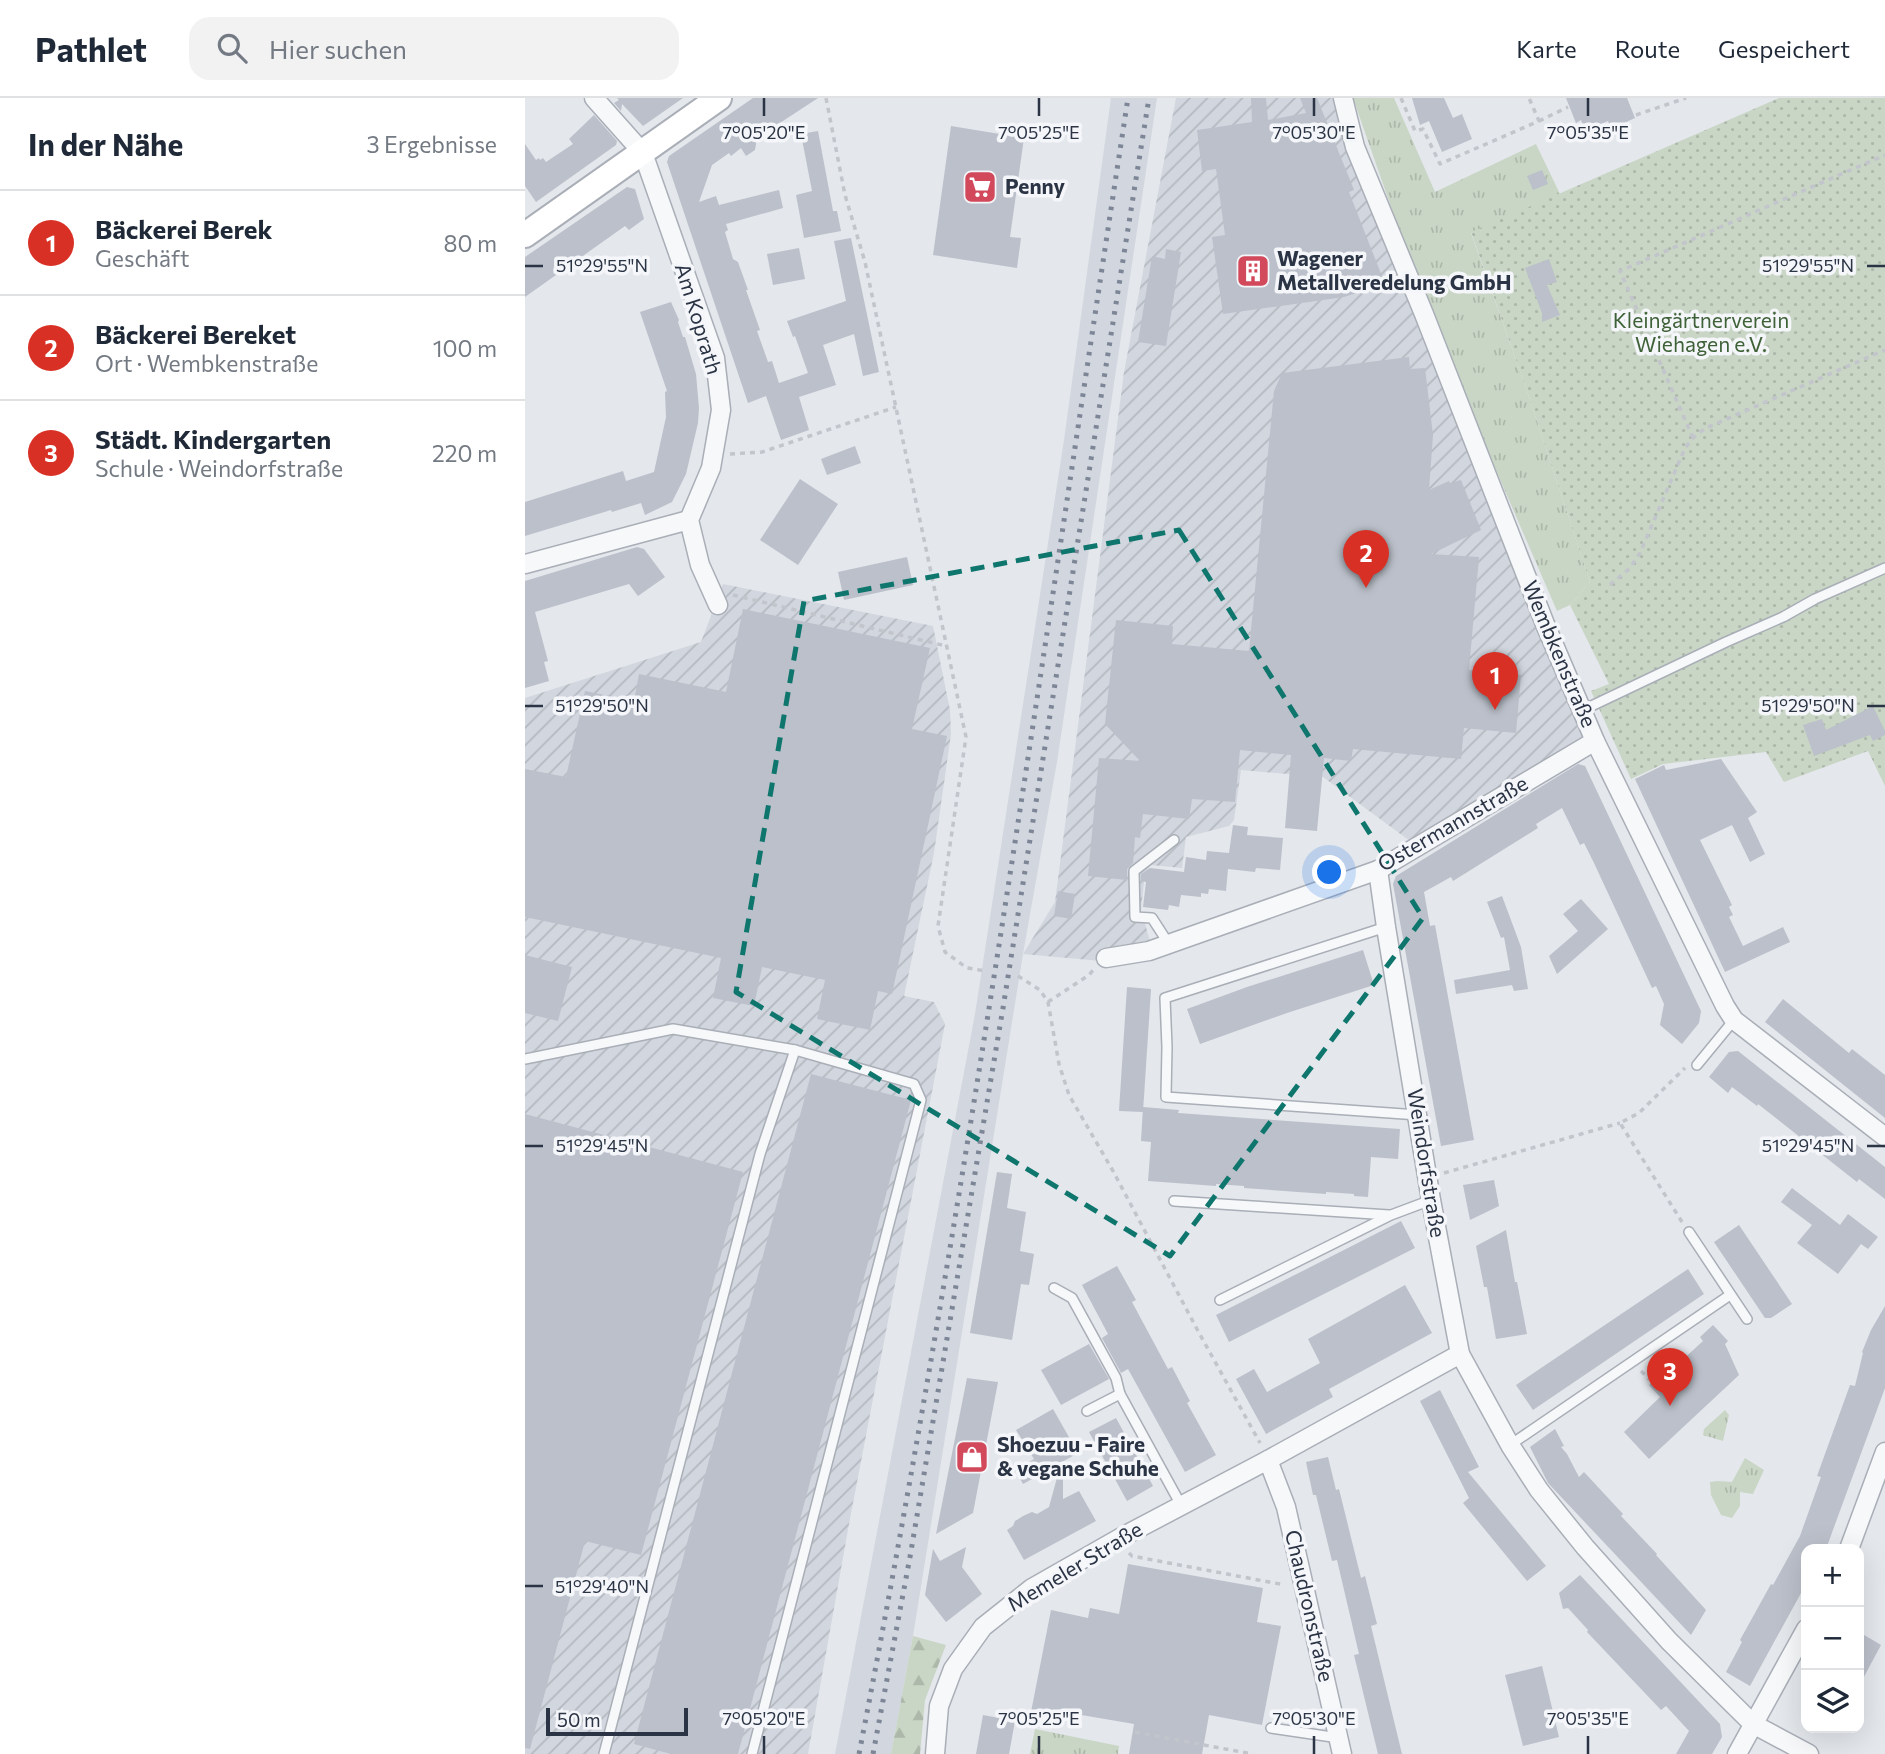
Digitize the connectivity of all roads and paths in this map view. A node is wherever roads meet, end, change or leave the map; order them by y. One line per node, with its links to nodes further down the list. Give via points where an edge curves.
1 (594, 98): 11 (street)
2 (719, 98): 11 (main road)
3 (826, 98): 15 (path)
4 (1343, 98): 24 (street, Wembkenstraße, via 1355,147)
5 (1401, 98): 10 (path, via 1415,131 1423,129 1440,164)
6 (1529, 98): 10 (path)
7 (1686, 98): 9 (path)
8 (1568, 107): 10 (path)
9 (1636, 115)
10 (1539, 121)
11 (643, 153): 13 (main road); 17 (street, Am Koprath, via 715,358 721,410)
12 (1885, 155): 16 (path, via 1620,271)
13 (525, 236)
14 (1885, 350): 16 (path, via 1704,429)
15 (896, 407): 17 (path, via 762,452); 23 (path)
16 (1693, 438): 21 (path, via 1640,552)
17 (713, 455): 18 (street, Am Koprath)
18 (689, 520): 19 (street); 22 (street, via 700,565)
19 (525, 564)
20 (1885, 568): 24 (lane)
21 (1610, 586)
22 (715, 598): 23 (path)
23 (946, 646): 31 (path, via 965,737 938,926 945,952 967,968)
24 (1583, 710): 25 (street, Wembkenstraße)
25 (1595, 740): 27 (street, Ostermannstraße); 34 (street, Wembkenstraße)
26 (1174, 840): 29 (lane, via 1134,871 1135,917 1152,918)
27 (1378, 870): 28 (street, Weindorfstraße); 29 (street, Ostermannstraße)
28 (1386, 927): 38 (street, Weindorfstraße); 38 (lane, via 1165,998 1165,1097)
29 (1168, 944): 30 (street, Ostermannstraße)
30 (1106, 958): 33 (path)
31 (986, 971)
32 (1018, 976): 33 (path, via 1040,990)
33 (1048, 1002): 55 (path, via 1069,1095)
34 (1734, 1020): 37 (lane); 40 (street, Wembkenstraße)
35 (795, 1050): 36 (lane, via 673,1029); 65 (lane, via 760,1154); 66 (lane, via 914,1084 921,1100)
36 (525, 1059)
37 (1697, 1065): 39 (path, via 1685,1068 1639,1113)
38 (1418, 1115): 41 (street, Weindorfstraße)
39 (1620, 1124): 41 (path); 45 (path)
40 (1885, 1137)
41 (1427, 1178): 42 (street, Weindorfstraße)
42 (1430, 1200): 44 (lane); 50 (street, Weindorfstraße)
43 (1174, 1201): 44 (lane)
44 (1391, 1215): 48 (lane)
45 (1689, 1233): 47 (lane)
46 (1054, 1288): 51 (lane, via 1072,1298 1116,1378)
47 (1730, 1295): 49 (lane); 53 (lane)
48 (1220, 1300)
49 (1747, 1319)
50 (1460, 1354): 53 (street, Weindorfstraße); 55 (street, Memeler Straße)
51 (1120, 1394): 52 (lane); 56 (lane)
52 (1087, 1411)
53 (1510, 1445): 61 (street, Weindorfstraße, via 1585,1547 1669,1641)
54 (1885, 1452): 58 (street)
55 (1268, 1460): 56 (street, Memeler Straße); 59 (street, Chaudronstraße, via 1286,1507)
56 (1181, 1505): 57 (street, Memeler Straße)
57 (1118, 1539): 59 (path, via 1132,1556); 67 (street, Memeler Straße, via 1032,1588 983,1626 953,1669 939,1706)
58 (1851, 1544)
59 (1305, 1588): 64 (street, Chaudronstraße)
60 (1801, 1638): 61 (street)
61 (1753, 1724): 69 (street); 70 (street, Weindorfstraße)
62 (1271, 1728): 64 (lane)
63 (1135, 1732): 68 (path)
64 (1341, 1746)
65 (604, 1754)
66 (752, 1754)
67 (935, 1754)
68 (1252, 1754)
69 (1737, 1754)
70 (1809, 1754)

